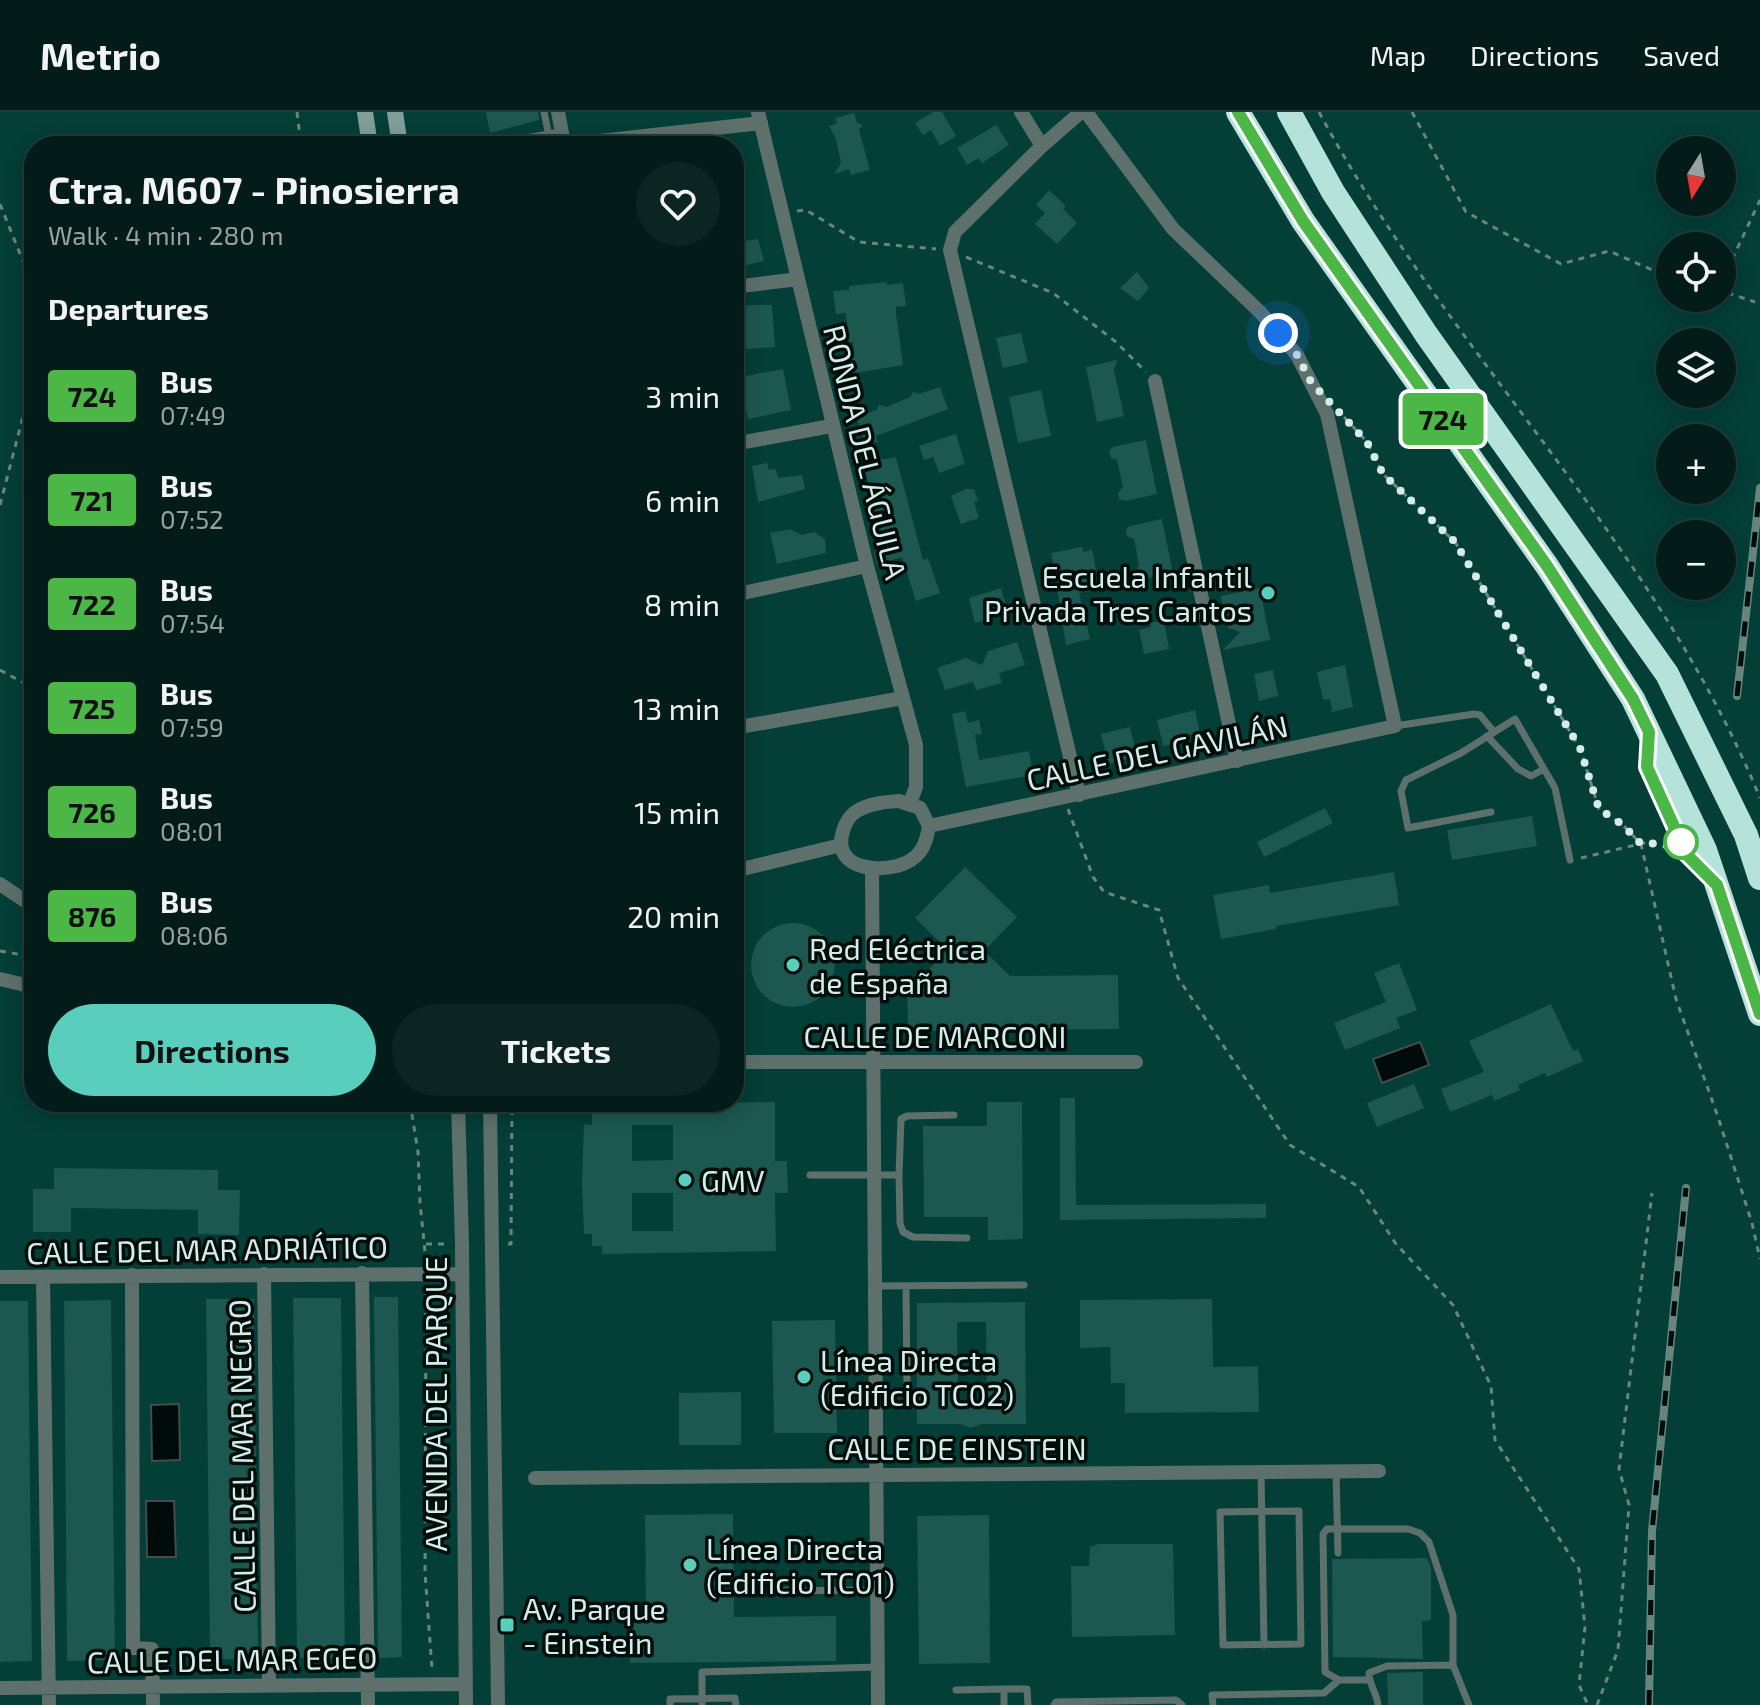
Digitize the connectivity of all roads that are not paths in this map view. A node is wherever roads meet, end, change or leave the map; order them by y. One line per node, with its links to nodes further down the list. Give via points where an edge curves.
1 (365, 112): 10 (street)
2 (395, 112): 11 (street)
3 (544, 112): 12 (lane)
4 (558, 112): 13 (street)
5 (1021, 112): 15 (street)
6 (1084, 112): 15 (street); 25 (street, via 1173,229 1297,355 1327,414)
7 (1238, 112): 42 (highway, via 1303,221 1547,566 1633,699 1705,850)
8 (1289, 112): 37 (highway, via 1333,192 1426,334 1667,674 1746,835)
9 (760, 118): 14 (street); 16 (street, RONDA DEL ÁGUILA)
10 (369, 136)
11 (399, 136)
12 (555, 136)
13 (558, 136)
14 (608, 136)
15 (1042, 146): 29 (street, via 955,232 950,250)
16 (798, 279): 17 (street); 19 (street, RONDA DEL ÁGUILA)
17 (744, 286)
18 (1155, 381): 27 (street)
19 (831, 426): 20 (street); 21 (street, RONDA DEL ÁGUILA)
20 (744, 442)
21 (867, 566): 22 (street); 23 (street, RONDA DEL ÁGUILA)
22 (744, 593)
23 (903, 698): 24 (street); 30 (street, RONDA DEL ÁGUILA, via 916,745 916,787)
24 (744, 726)
25 (1395, 726): 26 (lane, via 1474,714); 27 (street, CALLE DEL GAVILÁN)
26 (1491, 734): 28 (lane, via 1518,769 1531,776); 28 (lane, via 1515,719); 31 (lane, via 1406,780 1401,791 1408,828)
27 (1237, 761): 29 (street, CALLE DEL GAVILÁN)
28 (1544, 769): 34 (lane, via 1555,788)
29 (1071, 797): 32 (street, CALLE DEL GAVILÁN)
30 (910, 803): 32 (street, via 920,808); 33 (street, via 887,802 856,811 845,826)
31 (1491, 812)
32 (929, 826): 36 (street, via 917,858)
33 (841, 845): 35 (street); 36 (street, via 850,861)
34 (1570, 860)
35 (744, 869)
36 (872, 870): 44 (street)
37 (1760, 878)
38 (0, 884): 39 (street)
39 (24, 900)
40 (0, 979): 41 (street)
41 (24, 985)
42 (1760, 1014)
43 (744, 1062): 44 (street, CALLE DE MARCONI)
44 (873, 1062): 45 (street, CALLE DE MARCONI); 50 (street)
45 (1136, 1062)
46 (457, 1112): 55 (street, AVENIDA DEL PARQUE)
47 (490, 1112): 91 (street, AVENIDA DEL PARQUE)
48 (954, 1115): 51 (lane, via 901,1119)
49 (810, 1175): 50 (lane)
50 (874, 1175): 51 (lane); 60 (street)
51 (899, 1175): 52 (lane, via 903,1232 913,1237)
52 (967, 1238)
53 (362, 1273): 54 (street, CALLE DEL MAR ADRIÁTICO); 55 (street, CALLE DEL MAR ADRIÁTICO); 78 (street)
54 (264, 1274): 56 (street, CALLE DEL MAR ADRIÁTICO); 80 (street, CALLE DEL MAR NEGRO)
55 (462, 1274): 79 (street, AVENIDA DEL PARQUE)
56 (132, 1275): 58 (street, CALLE DEL MAR ADRIÁTICO); 81 (street, via 133,1648 152,1649)
57 (0, 1277): 58 (street, CALLE DEL MAR ADRIÁTICO)
58 (43, 1277): 82 (street)
59 (1024, 1285): 61 (lane)
60 (875, 1286): 61 (lane); 66 (street)
61 (906, 1286): 62 (lane)
62 (907, 1391)
63 (1261, 1471): 64 (street, CALLE DE EINSTEIN); 66 (street, CALLE DE EINSTEIN); 68 (lane)
64 (1336, 1471): 65 (street, CALLE DE EINSTEIN); 69 (lane)
65 (1379, 1471)
66 (877, 1475): 67 (street, CALLE DE EINSTEIN); 71 (street)
67 (535, 1478)
68 (1262, 1512): 73 (lane); 73 (lane, via 1299,1511 1301,1629 1301,1644); 73 (lane, via 1220,1512 1223,1645)
69 (1337, 1529): 70 (lane); 74 (lane, via 1408,1529 1429,1542 1453,1615); 76 (lane, via 1323,1534 1325,1672)
70 (1338, 1553)
71 (878, 1590): 72 (lane); 75 (street)
72 (765, 1591)
73 (1264, 1645)
74 (1453, 1665): 77 (lane, via 1387,1666 1369,1673); 101 (lane)
75 (878, 1667): 86 (lane, via 702,1672); 94 (street)
76 (1339, 1680): 77 (lane); 99 (lane, via 1324,1693 1212,1695)
77 (1369, 1680): 100 (lane)
78 (367, 1684): 79 (street, CALLE DEL MAR EGEO); 80 (street, CALLE DEL MAR EGEO); 89 (street)
79 (464, 1684): 90 (street, AVENIDA DEL PARQUE)
80 (269, 1685): 81 (street, CALLE DEL MAR EGEO)
81 (153, 1686): 82 (street, CALLE DEL MAR EGEO); 88 (street)
82 (48, 1687): 83 (street, CALLE DEL MAR EGEO); 87 (street)
83 (0, 1688)
84 (1004, 1689): 85 (lane); 95 (lane); 96 (lane, via 1027,1689)
85 (956, 1690)
86 (702, 1702): 92 (lane, via 670,1699); 93 (lane, via 735,1698)
87 (49, 1705)
88 (153, 1705)
89 (368, 1705)
90 (466, 1705)
91 (498, 1705)
92 (670, 1705)
93 (736, 1705)
94 (878, 1705)
95 (1004, 1705)
96 (1028, 1705)
97 (1054, 1705): 98 (lane, via 1176,1700)
98 (1182, 1705)
99 (1213, 1705)
100 (1378, 1705)
101 (1469, 1705)

